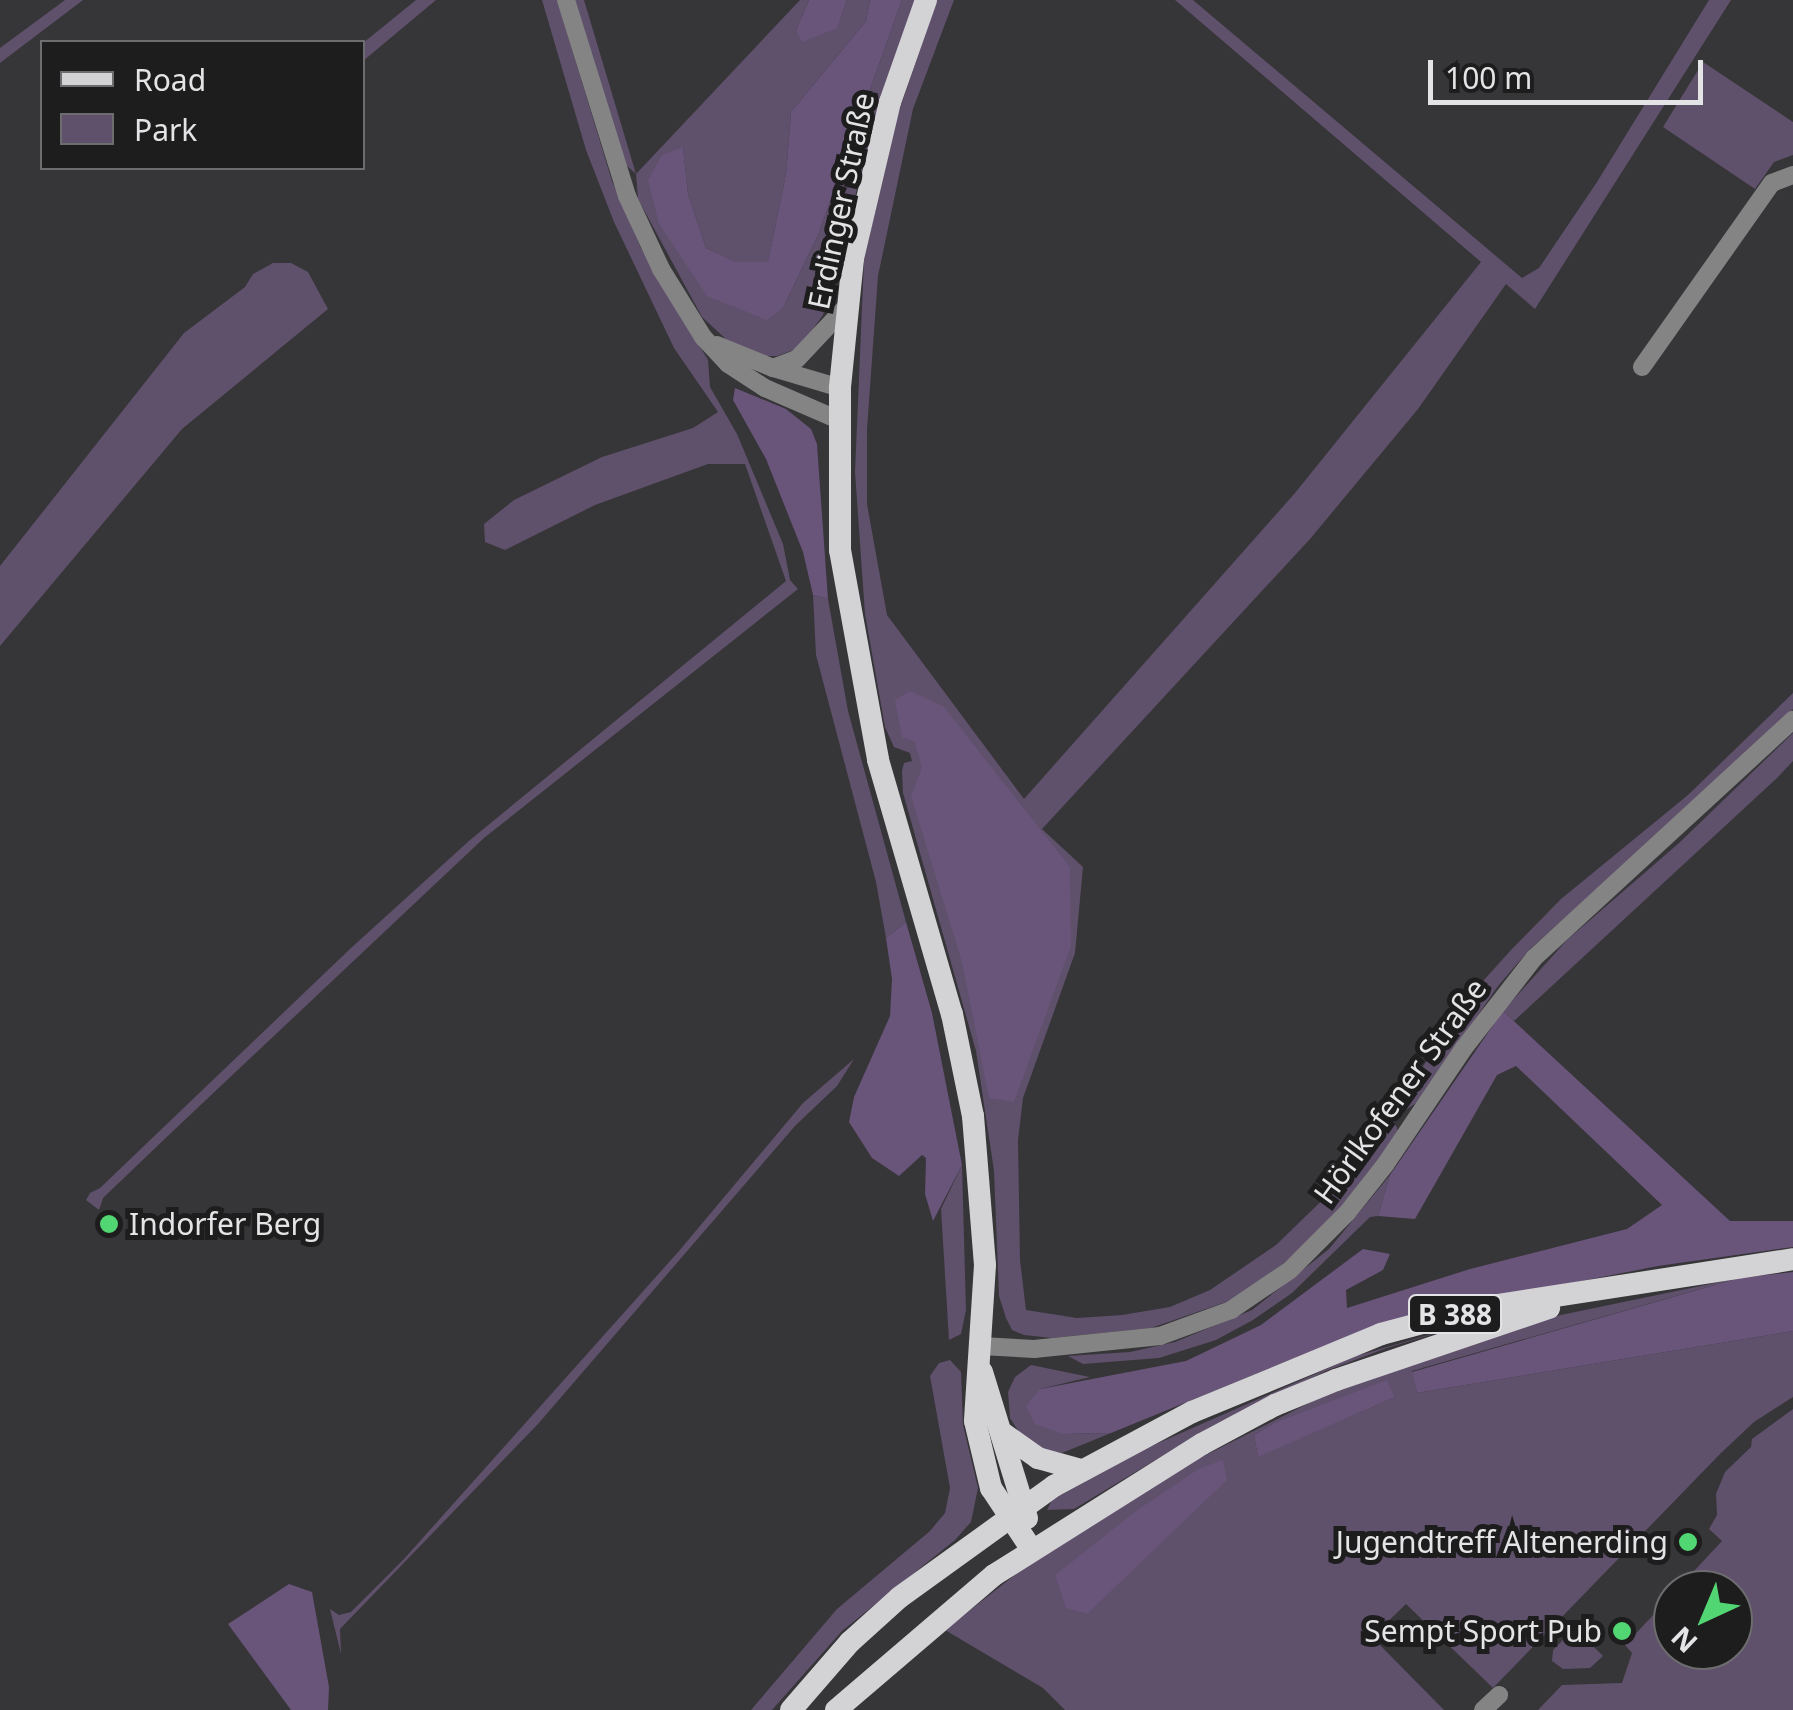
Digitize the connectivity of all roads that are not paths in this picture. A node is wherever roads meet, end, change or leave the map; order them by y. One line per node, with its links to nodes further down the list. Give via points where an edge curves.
1 (566, 0): 5 (street, via 626,196)
2 (926, 0): 4 (main road, Erdinger Straße, via 890,102)
3 (1792, 177): 6 (street, via 1772,183)
4 (846, 307): 7 (street, via 798,359); 8 (main road, Erdinger Straße)
5 (704, 337): 7 (street); 9 (street, via 728,364 764,388)
6 (1642, 367)
7 (773, 368): 8 (street)
8 (840, 388): 9 (main road, Erdinger Straße)
9 (839, 420): 13 (main road, Erdinger Straße, via 840,550 856,656 974,1116 985,1265)
10 (1793, 720): 13 (street, Hörlkofener Straße, via 1534,958 1385,1165 1290,1270 1230,1310 1160,1336)
11 (1793, 1258): 12 (main road, B 388)
12 (1624, 1285): 15 (main road, B 388, via 1478,1308 1381,1334 1192,1412); 17 (main road, B 388, via 1275,1405 1132,1484)
13 (980, 1355): 14 (main road); 16 (main road, Erdinger Straße, via 975,1421 991,1488)
14 (1004, 1434): 15 (main road, via 1038,1458); 16 (main road)
15 (1081, 1470): 16 (main road, B 388)
16 (1016, 1512): 17 (main road); 19 (main road, B 388, via 887,1608)
17 (1032, 1550): 20 (main road, B 388)
18 (1499, 1694): 21 (street)
19 (791, 1710)
20 (836, 1710)
21 (1484, 1710)

